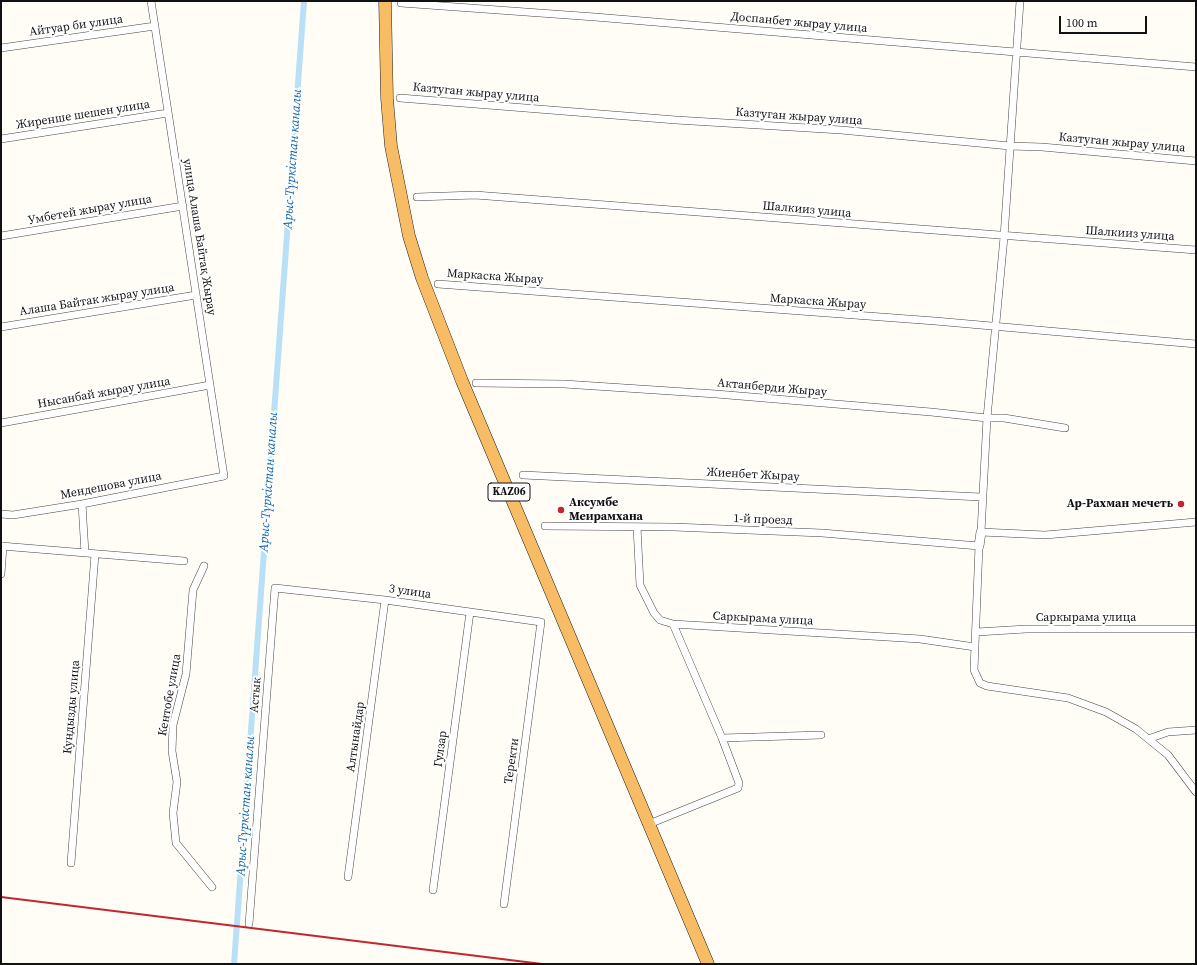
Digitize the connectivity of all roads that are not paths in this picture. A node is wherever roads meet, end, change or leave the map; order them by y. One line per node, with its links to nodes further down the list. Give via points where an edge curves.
1 (151, 1): 6 (street, улица Алаша Байтақ Жырау)
2 (377, 1): 66 (highway, KАZ06, via 383,147 414,281)
3 (385, 1): 59 (highway, KАZ06, via 387,98 391,146 409,236 422,278 462,381)
4 (1020, 1): 8 (street)
5 (401, 2): 8 (street, Доспанбет жырау улица)
6 (155, 26): 7 (street, Айтуар би улица); 11 (street, улица Алаша Байтақ Жырау)
7 (1, 48)
8 (1017, 52): 9 (street, Доспанбет жырау улица); 13 (street)
9 (1196, 67)
10 (400, 98): 13 (street, Казтуган жырау улица, via 841,130)
11 (168, 113): 12 (street, Жиренше шешен улица); 16 (street, улица Алаша Байтақ Жырау)
12 (1, 139)
13 (1010, 146): 14 (street, Казтуган жырау улица); 18 (street)
14 (1196, 161)
15 (417, 197): 18 (street, Шалкииз улица, via 476,194)
16 (183, 206): 17 (street, Умбетей жырау улица); 21 (street, улица Алаша Байтақ Жырау)
17 (1, 236)
18 (1004, 236): 19 (street, Шалкииз улица); 23 (street)
19 (1196, 250)
20 (438, 284): 23 (street, Маркаска Жырау)
21 (196, 295): 22 (street, Алаша Байтак жырау улица); 26 (street, улица Алаша Байтақ Жырау)
22 (1, 327)
23 (996, 327): 24 (street, Маркаска Жырау); 27 (street)
24 (1196, 344)
25 (476, 383): 27 (street, Актанберди Жырау, via 564,384 716,394)
26 (210, 385): 28 (street, Нысанбай жырау улица); 31 (street, улица Алаша Байтақ Жырау)
27 (987, 418): 29 (street, Актанберди Жырау, via 1004,418); 32 (street)
28 (1, 423)
29 (1065, 428)
30 (523, 474): 32 (street, Жиенбет Жырау)
31 (224, 476): 33 (street, Мендешова улица)
32 (981, 496): 38 (street)
33 (82, 504): 34 (street, Мендешова улица, via 13,515); 41 (street)
34 (1, 514)
35 (1196, 522): 38 (street, via 1045,535)
36 (545, 526): 37 (street, 1-й проезд)
37 (637, 527): 40 (street, 1-й проезд, via 822,533); 50 (street, via 640,585 654,614 660,620)
38 (981, 532): 40 (street)
39 (2, 546): 41 (street); 45 (street)
40 (979, 546): 52 (street)
41 (85, 553): 42 (street)
42 (96, 554): 43 (street); 60 (street, Кундызды улица)
43 (184, 561)
44 (204, 566): 62 (street, Кентобе улица, via 193,590 186,674 173,725 172,751 177,782 172,813 176,843)
45 (1, 574)
46 (275, 588): 47 (street, 3 улица); 65 (street, Астык)
47 (385, 600): 48 (street, 3 улица); 61 (street, Алтынайдар)
48 (470, 612): 49 (street, 3 улица); 63 (street, Гулзар)
49 (541, 622): 64 (street, Теректи)
50 (673, 624): 53 (street, Саркырама улица, via 920,639); 56 (street)
51 (1196, 629): 52 (street, Саркырама улица, via 1026,629)
52 (976, 632): 53 (street)
53 (975, 647): 57 (street, via 974,670 980,683 1068,698 1106,712)
54 (1196, 730): 57 (street, via 1168,732)
55 (821, 735): 56 (street)
56 (722, 738): 59 (street, via 739,783 738,788)
57 (1148, 739): 58 (street, via 1168,755)
58 (1196, 792)
59 (649, 824): 67 (highway, KАZ06)
60 (71, 862)
61 (348, 877)
62 (212, 888)
63 (433, 890)
64 (504, 904)
65 (248, 924)
66 (700, 964)
67 (708, 964)

